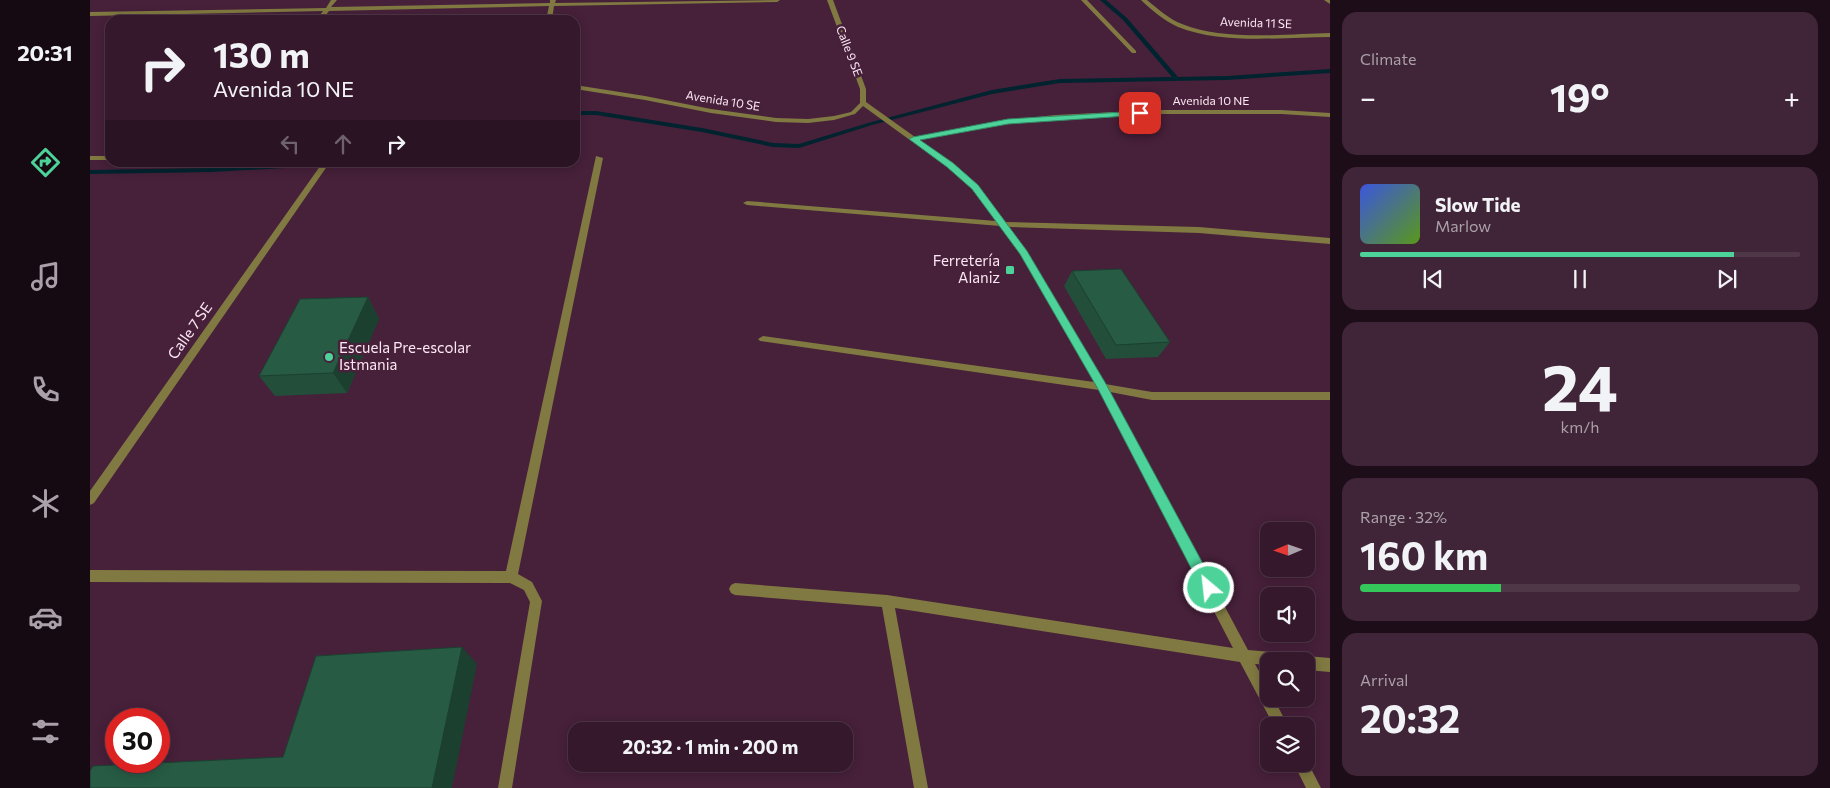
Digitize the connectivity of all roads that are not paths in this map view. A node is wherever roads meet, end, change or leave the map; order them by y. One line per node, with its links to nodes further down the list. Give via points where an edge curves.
1 (334, 0): 9 (street)
2 (777, 0): 7 (street)
3 (830, 0): 16 (street, Calle 9 SE, via 864,90)
4 (1084, 0): 14 (street)
5 (1144, 0): 13 (street, Avenida 11 SE, via 1182,26 1220,34)
6 (1327, 0): 8 (street)
7 (553, 2): 9 (street); 12 (street)
8 (1330, 2)
9 (327, 9): 10 (street); 11 (street)
10 (90, 14)
11 (323, 15)
12 (550, 15)
13 (1330, 34)
14 (1134, 52)
15 (580, 88): 16 (street, Avenida 10 SE, via 776,120 834,118 853,113)
16 (863, 103): 18 (street)
17 (1330, 115): 18 (street, Avenida 10 NE, via 1157,112 1056,117)
18 (913, 139): 24 (street, via 975,187)
19 (90, 158): 20 (street)
20 (105, 158)
21 (599, 158): 31 (street)
22 (324, 167): 29 (street, Calle 7 SE)
23 (747, 203): 24 (street)
24 (1004, 224): 25 (street, via 1199,230); 27 (street)
25 (1330, 240)
26 (763, 339): 27 (street)
27 (1102, 387): 28 (street, via 1152,396); 34 (street)
28 (1330, 396)
29 (90, 500)
30 (90, 576): 31 (street)
31 (511, 577): 40 (street, via 528,586 536,601)
32 (735, 589): 33 (street)
33 (887, 601): 34 (street); 41 (street)
34 (1244, 656): 35 (street); 38 (street)
35 (1260, 658)
36 (1315, 663): 37 (street)
37 (1330, 665)
38 (1276, 717)
39 (1305, 772): 42 (street)
40 (505, 788)
41 (921, 788)
42 (1314, 788)

